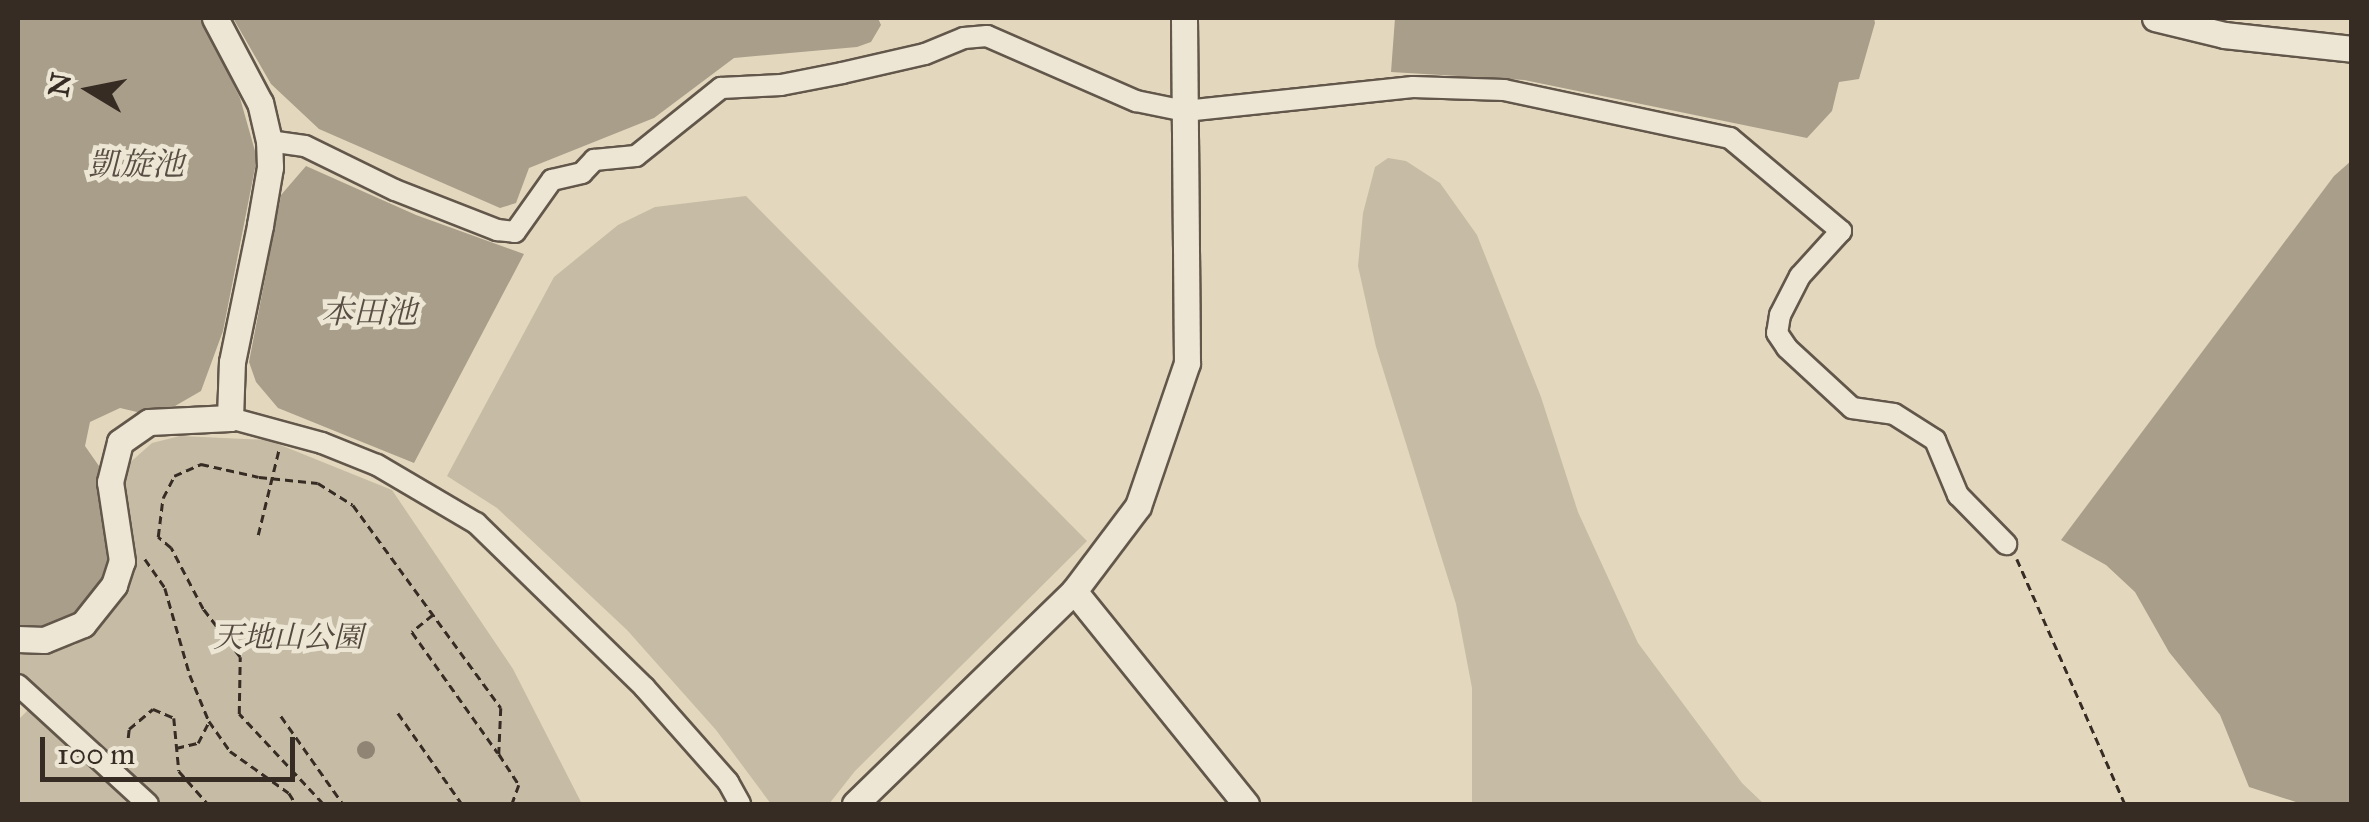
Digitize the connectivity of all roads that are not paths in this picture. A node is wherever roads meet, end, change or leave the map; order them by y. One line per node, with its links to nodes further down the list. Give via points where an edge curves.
1 (215, 18): 6 (street, via 260,103)
2 (1184, 18): 5 (street)
3 (2155, 18): 4 (street, via 2224,35)
4 (2352, 48)
5 (1184, 110): 6 (street, via 1136,101 987,36 964,38 842,73 721,88 636,156 594,160 582,173 552,180 515,232 395,190 306,146); 8 (street, via 1414,87 1504,90 1730,138 1841,231 1800,276 1780,315 1777,333 1787,348 1852,408 1894,414 1935,440 1958,495); 9 (street, via 1187,363 1138,506)
6 (269, 141): 7 (street, via 270,167 232,362)
7 (230, 418): 10 (street, via 149,422 120,442 110,482 121,535 114,585 82,624 44,640); 13 (street, via 377,465 476,523 644,687)
8 (2006, 544)
9 (1074, 591): 14 (street); 15 (street)
10 (18, 638)
11 (18, 685): 12 (street)
12 (148, 804)
13 (740, 804)
14 (854, 804)
15 (1246, 804)

